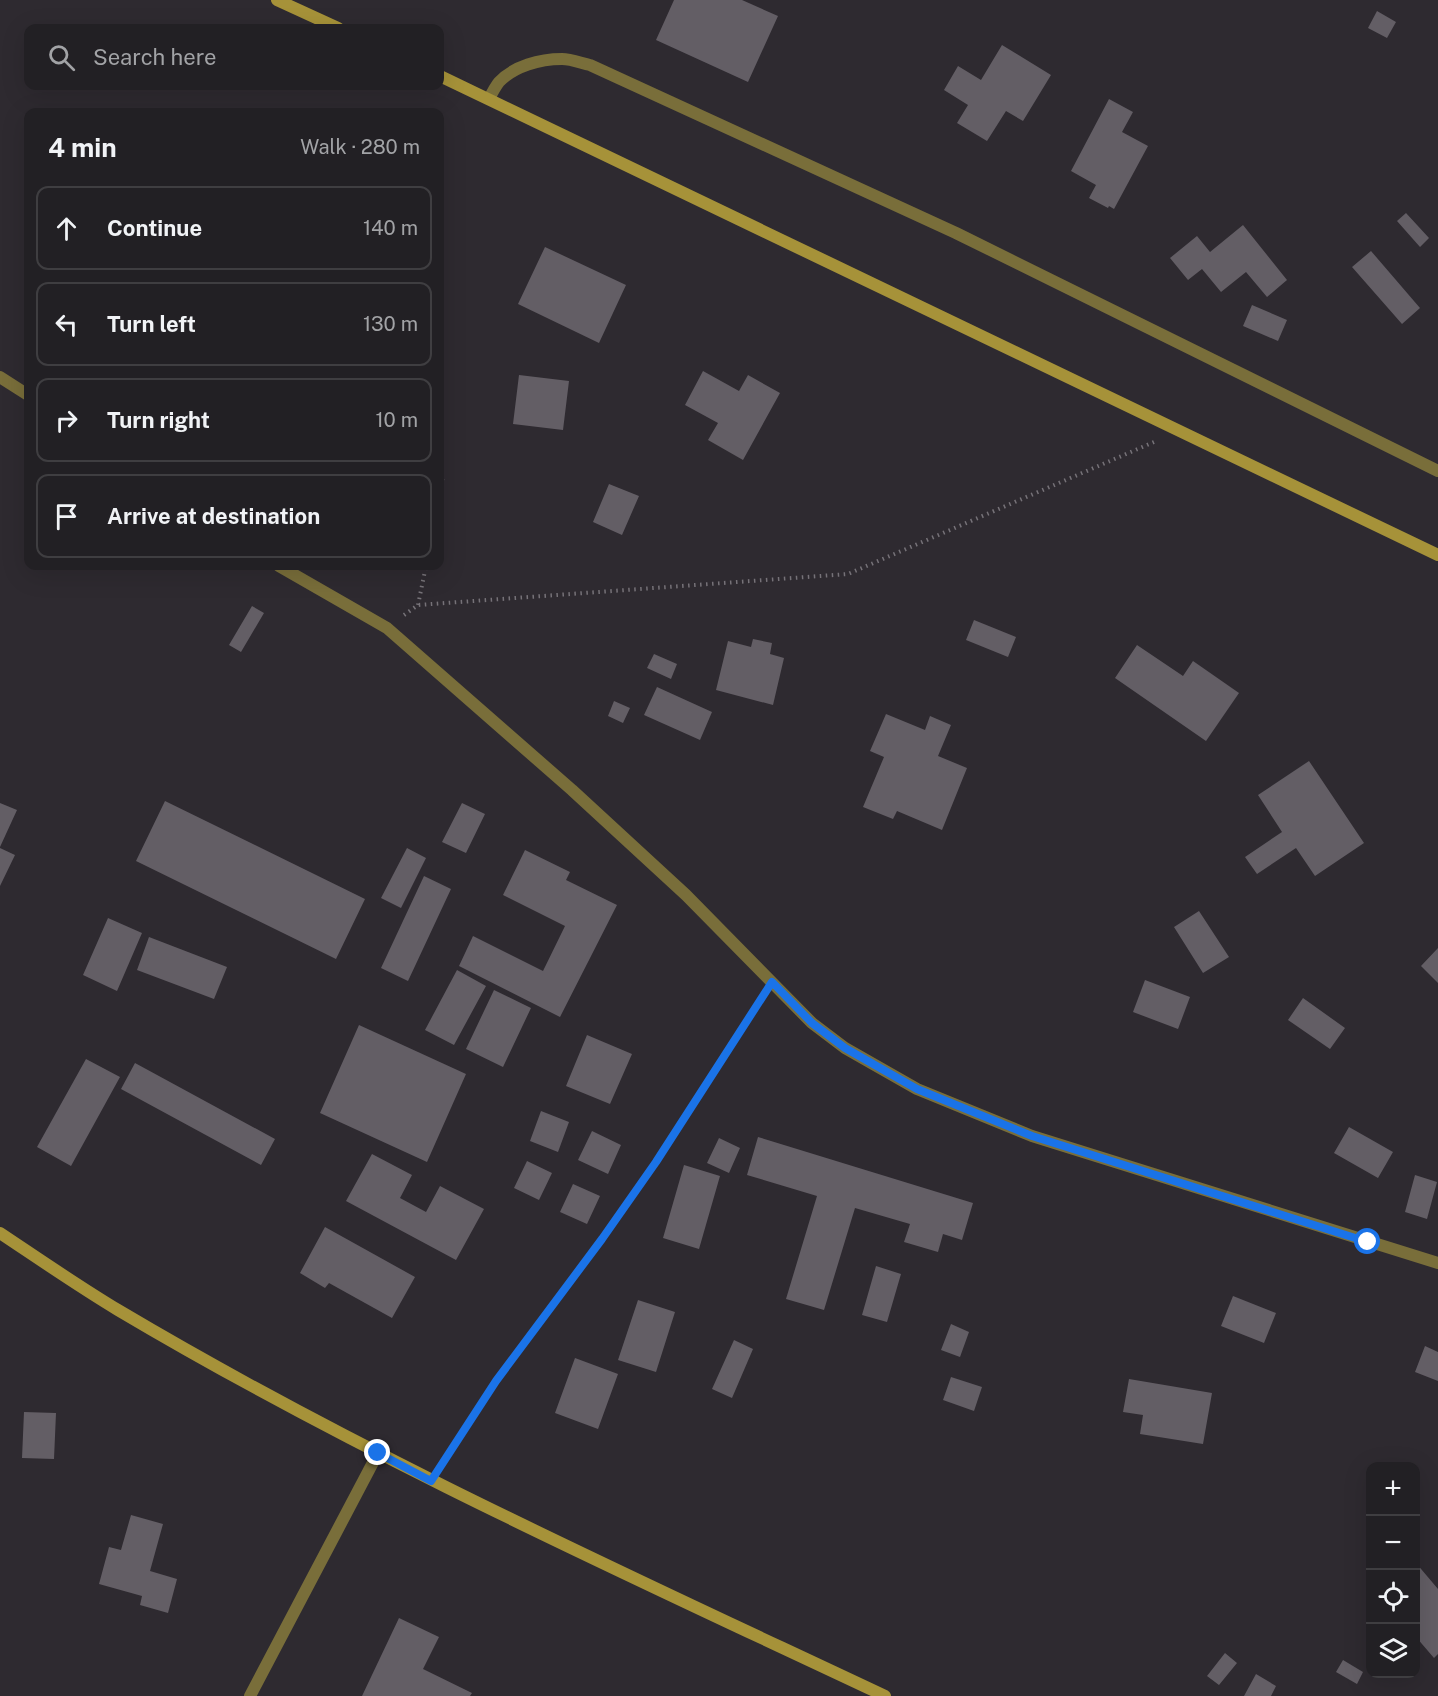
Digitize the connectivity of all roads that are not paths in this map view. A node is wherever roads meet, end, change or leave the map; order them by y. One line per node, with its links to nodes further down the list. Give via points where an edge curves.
1 (277, 0): 2 (main road)
2 (329, 24)
3 (444, 78): 4 (main road)
4 (489, 99): 7 (street, via 499,82 525,66 564,59 590,65 956,233); 8 (main road)
5 (0, 377): 6 (street)
6 (24, 392)
7 (1438, 471)
8 (1438, 555)
9 (286, 570): 11 (street, via 387,628 572,790 686,895 812,1023 845,1048 917,1089 1032,1136)
10 (0, 1233): 12 (main road, via 117,1309)
11 (1438, 1263)
12 (378, 1453): 13 (street); 14 (main road)
13 (250, 1696)
14 (885, 1696)

